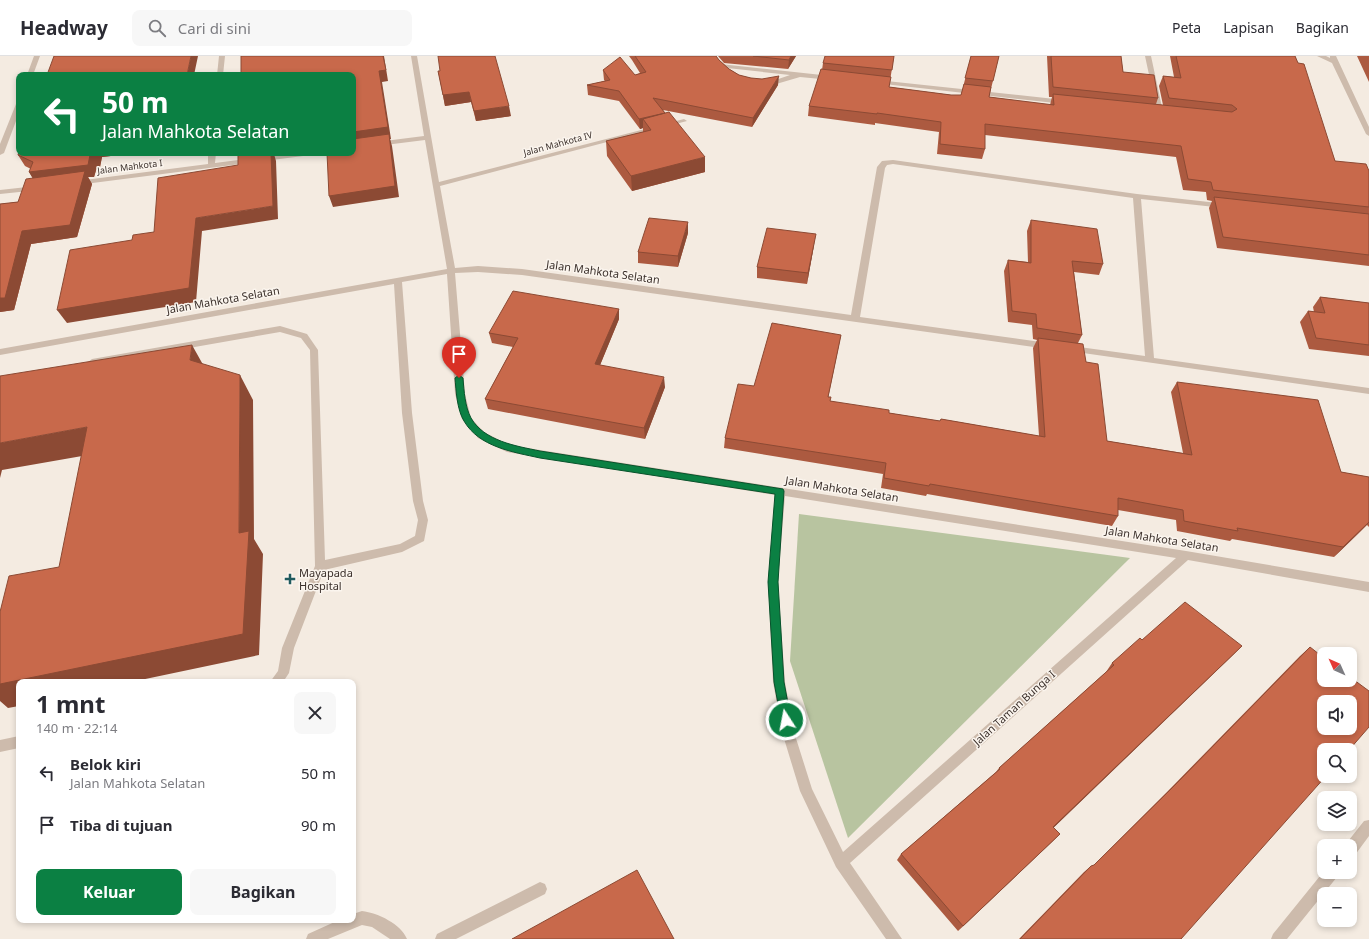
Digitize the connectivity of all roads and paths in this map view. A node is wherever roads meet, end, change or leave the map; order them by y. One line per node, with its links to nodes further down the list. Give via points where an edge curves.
1 (38, 56): 7 (street)
2 (222, 56): 8 (street)
3 (414, 56): 19 (street, Jalan Mahkota Selatan)
4 (1148, 56): 15 (street, via 1164,113)
5 (1320, 56): 6 (street)
6 (1334, 59): 18 (street)
7 (31, 72)
8 (220, 72)
9 (725, 72): 10 (street, via 718,64)
10 (800, 74): 11 (street); 13 (street, via 763,86)
11 (839, 78)
12 (871, 82): 14 (street)
13 (755, 85)
14 (1074, 103)
15 (1153, 111)
16 (16, 112): 21 (street)
17 (684, 121): 26 (street, Jalan Mahkota IV)
18 (1369, 134)
19 (429, 137): 20 (street); 26 (street, Jalan Mahkota Selatan)
20 (356, 147)
21 (0, 152)
22 (212, 156): 24 (street)
23 (288, 156): 24 (street, Jalan Mahkota I)
24 (211, 166): 25 (street, Jalan Mahkota I)
25 (73, 184)
26 (437, 185): 31 (street, Jalan Mahkota Selatan)
27 (42, 187): 28 (street)
28 (0, 192)
29 (1137, 196): 30 (street); 33 (street, via 901,163 885,163 881,167); 35 (street)
30 (1230, 206)
31 (451, 271): 32 (street, Jalan Mahkota Selatan); 33 (street, Jalan Mahkota Selatan, via 478,268 522,272); 38 (street, Jalan Mahkota Selatan, via 460,394 467,419 481,435 507,448)
32 (398, 281): 34 (street, Jalan Mahkota Selatan); 40 (street, via 407,413 418,501 423,520 420,538 402,548)
33 (855, 319): 35 (street, Jalan Mahkota Selatan)
34 (0, 352)
35 (1150, 360): 37 (street, Jalan Mahkota Selatan)
36 (81, 364): 40 (street, via 280,329 304,336 314,350)
37 (1369, 391)
38 (780, 491): 39 (street, Jalan Mahkota Selatan); 47 (street, via 773,582 779,682 788,732 806,791)
39 (1186, 555): 41 (street, Jalan Mahkota Selatan); 47 (street, Jalan Taman Bunga I)
40 (320, 566): 42 (street, via 288,648 283,673)
41 (1369, 587)
42 (278, 679)
43 (16, 743): 44 (street)
44 (0, 746)
45 (1369, 826): 46 (street)
46 (1357, 841)
47 (842, 862): 55 (street, via 885,928)
48 (1326, 879): 56 (street)
49 (540, 889): 54 (street)
50 (356, 921): 53 (street, via 362,918 382,925)
51 (351, 923): 52 (street)
52 (314, 939)
53 (400, 939)
54 (442, 939)
55 (895, 939)
56 (1278, 939)

